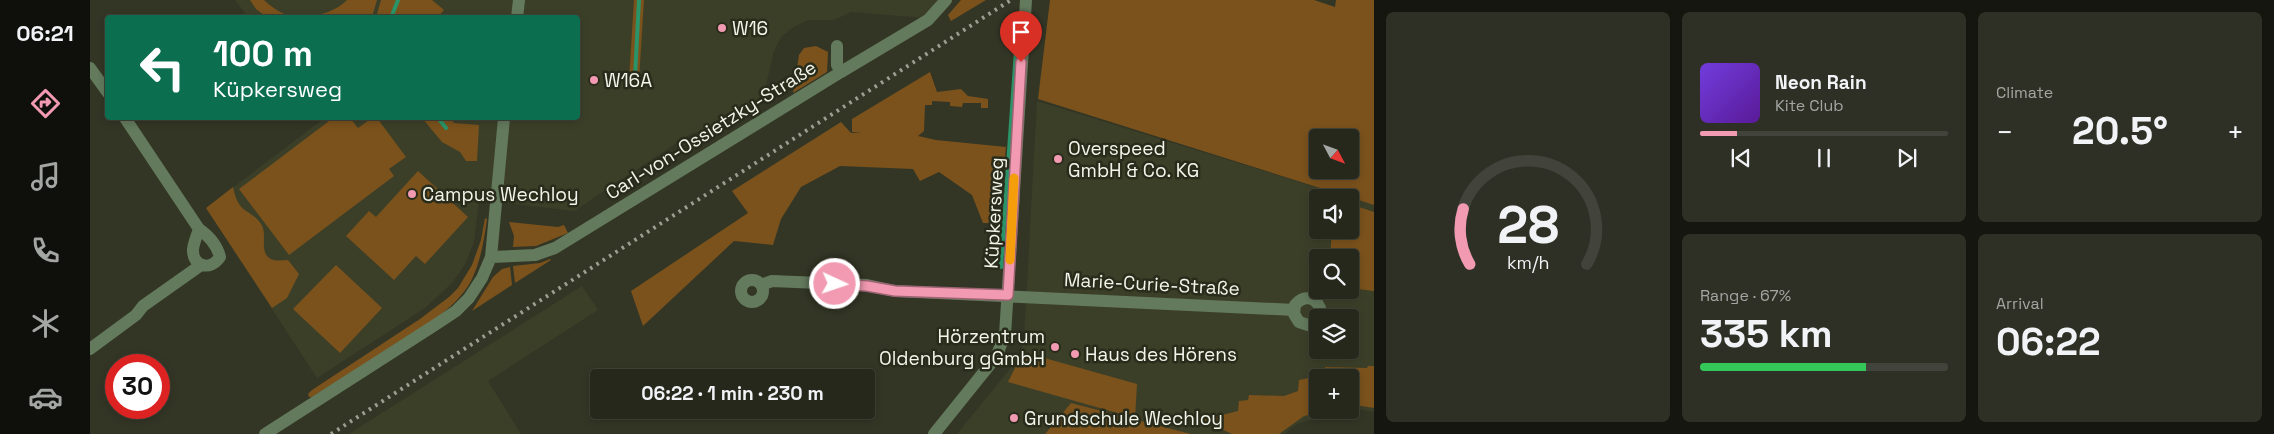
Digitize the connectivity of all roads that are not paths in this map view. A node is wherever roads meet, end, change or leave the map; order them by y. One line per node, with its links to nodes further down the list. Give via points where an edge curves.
1 (519, 0): 4 (street)
2 (946, 0): 7 (street, Carl-von-Ossietzky-Straße, via 928,20)
3 (1026, 0): 15 (street, Küpkersweg)
4 (517, 15)
5 (837, 46): 7 (street, Carl-von-Ossietzky-Straße, via 837,65)
6 (90, 68): 8 (street)
7 (841, 72): 12 (street, Carl-von-Ossietzky-Straße, via 555,248 535,255)
8 (105, 89)
9 (126, 120): 11 (street)
10 (504, 120): 12 (street)
11 (199, 229): 13 (street, via 193,249); 13 (street, via 207,235 220,257 211,266)
12 (490, 257): 20 (street, via 478,285 456,311)
13 (202, 265): 19 (street, via 143,306 136,315)
14 (761, 285): 15 (street, Marie-Curie-Straße, via 772,281 867,286 895,291)
15 (1008, 295): 17 (street, Marie-Curie-Straße); 21 (street, Küpkersweg, via 1006,335 996,357)
16 (1320, 309): 17 (street, via 1311,298 1298,301)
17 (1294, 310): 18 (street, via 1296,319)
18 (1309, 324)
19 (90, 349)
20 (265, 434)
21 (934, 434)

